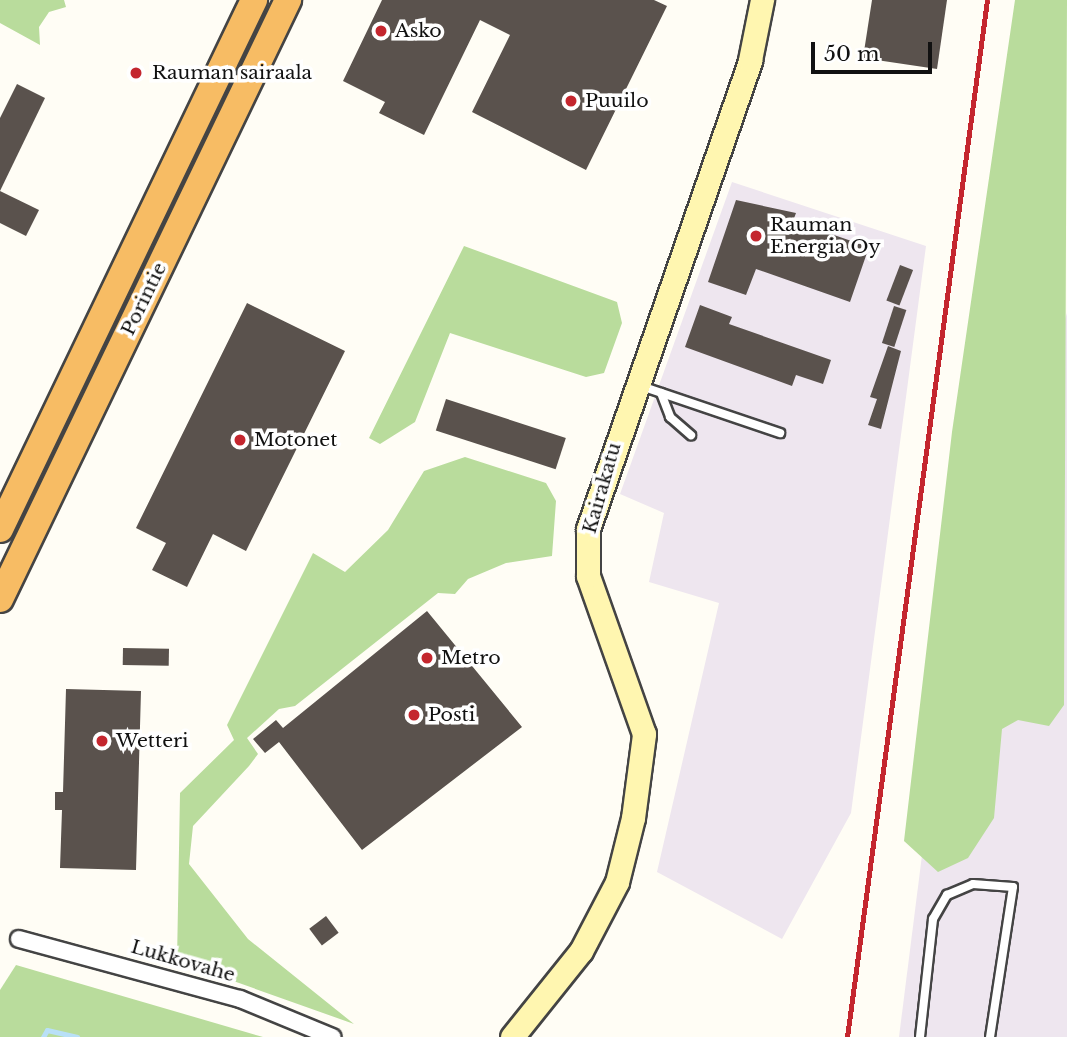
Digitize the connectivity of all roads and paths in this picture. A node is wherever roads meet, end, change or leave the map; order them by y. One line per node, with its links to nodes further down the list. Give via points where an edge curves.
1 (254, 0): 8 (highway, Porintie)
2 (288, 0): 9 (highway, Porintie)
3 (762, 0): 4 (main road, Kairakatu, via 750,60)
4 (635, 384): 5 (lane); 12 (main road, Kairakatu, via 588,529 585,558 639,707 644,734 633,818 617,882 581,951)
5 (662, 393): 6 (lane); 7 (lane, via 670,417)
6 (780, 433)
7 (691, 435)
8 (0, 529)
9 (0, 599)
10 (19, 939): 11 (street, Lukkovahe, via 240,999)
11 (332, 1037)
12 (512, 1037)
13 (920, 1037): 14 (lane, via 937,906 959,887 973,884 1013,887)
14 (990, 1037)

